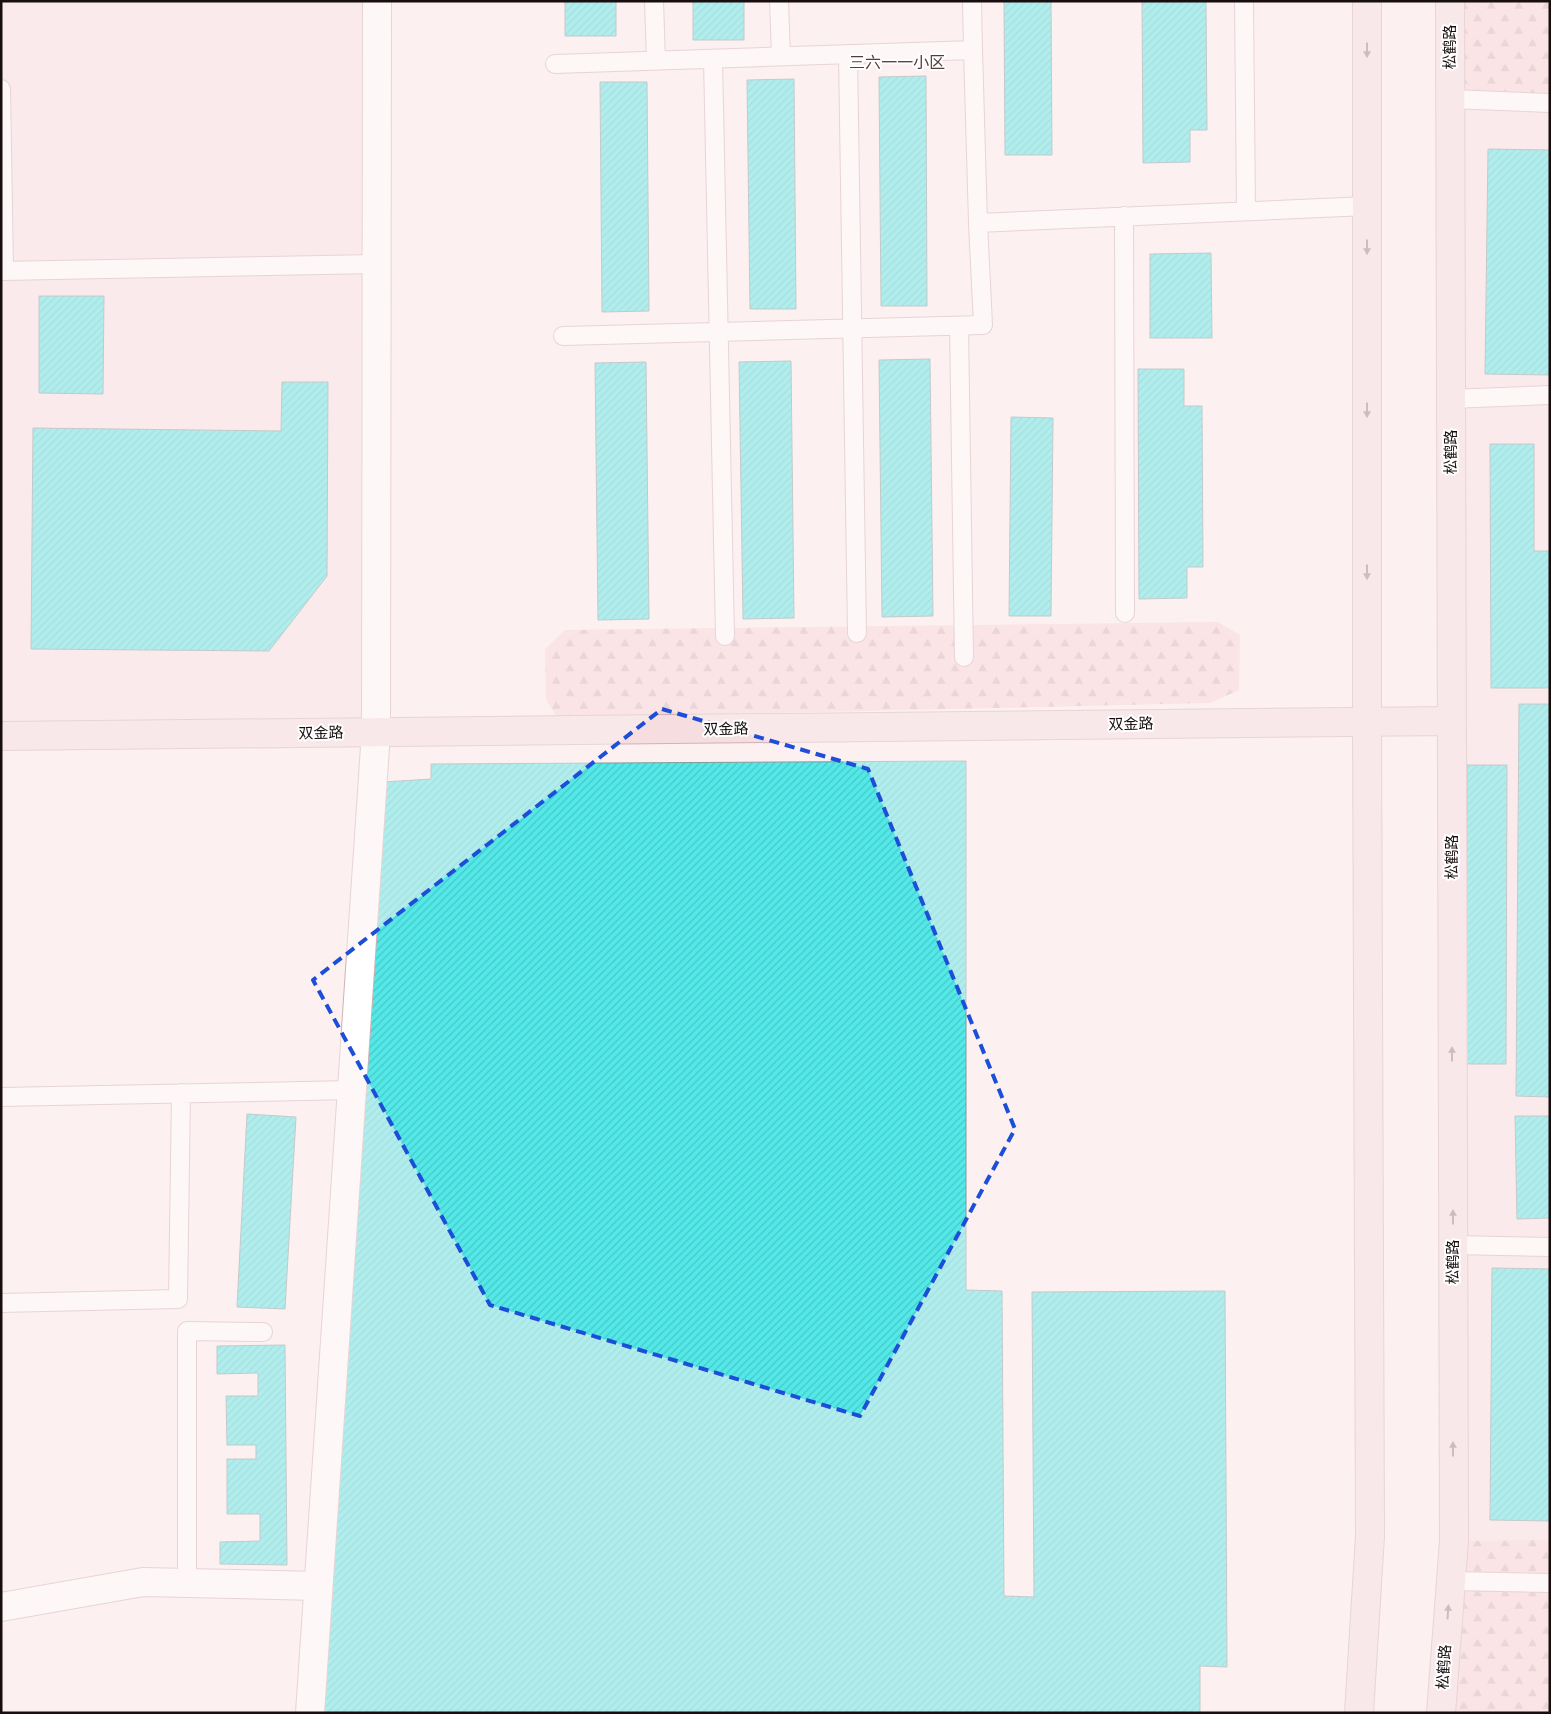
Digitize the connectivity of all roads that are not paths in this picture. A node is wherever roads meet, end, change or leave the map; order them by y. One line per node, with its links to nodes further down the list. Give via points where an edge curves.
1 (377, 1): 21 (street)
2 (654, 1): 12 (lane)
3 (779, 1): 10 (lane)
4 (972, 1): 8 (lane)
5 (1244, 1): 18 (lane)
6 (1367, 1): 17 (main road, one-way to 17)
7 (1450, 1): 15 (main road, 松鹤路)
8 (973, 50): 9 (lane); 20 (lane)
9 (848, 54): 10 (lane); 24 (lane)
10 (781, 56): 11 (lane)
11 (712, 58): 12 (lane); 25 (lane)
12 (656, 60): 13 (lane)
13 (555, 64)
14 (1, 89): 22 (lane)
15 (1450, 99): 16 (lane); 28 (main road, 松鹤路)
16 (1550, 103)
17 (1367, 206): 18 (lane); 34 (main road, one-way to 34)
18 (1246, 211): 19 (lane)
19 (1124, 216): 20 (lane); 29 (lane)
20 (978, 223): 23 (lane, via 983,326)
21 (376, 264): 22 (lane); 35 (street)
22 (3, 271)
23 (960, 326): 24 (lane); 32 (lane)
24 (852, 329): 25 (lane); 30 (lane)
25 (718, 332): 26 (lane); 31 (lane)
26 (563, 336)
27 (1550, 395): 28 (lane)
28 (1450, 399): 33 (main road, 松鹤路)
29 (1125, 612)
30 (857, 634)
31 (725, 636)
32 (964, 657)
33 (1451, 721): 34 (main road, 双金路); 40 (main road, 松鹤路, one-way to 33)
34 (1367, 722): 35 (main road, 双金路); 50 (main road, via 1370,1536)
35 (376, 732): 36 (main road, 双金路); 37 (street)
36 (1, 736)
37 (352, 1090): 38 (lane); 47 (street)
38 (181, 1093): 39 (lane); 42 (lane, via 178,1299)
39 (1, 1097)
40 (1453, 1245): 41 (lane); 44 (main road, 松鹤路, one-way to 40, via 1454,1541)
41 (1550, 1247)
42 (1, 1303)
43 (263, 1332): 45 (lane, via 187,1331)
44 (1450, 1582): 46 (lane); 51 (main road, 松鹤路, one-way to 44)
45 (187, 1583): 47 (street); 48 (street, via 143,1582)
46 (1550, 1583)
47 (318, 1586): 49 (street)
48 (1, 1607)
49 (310, 1713)
50 (1359, 1713)
51 (1441, 1713)

